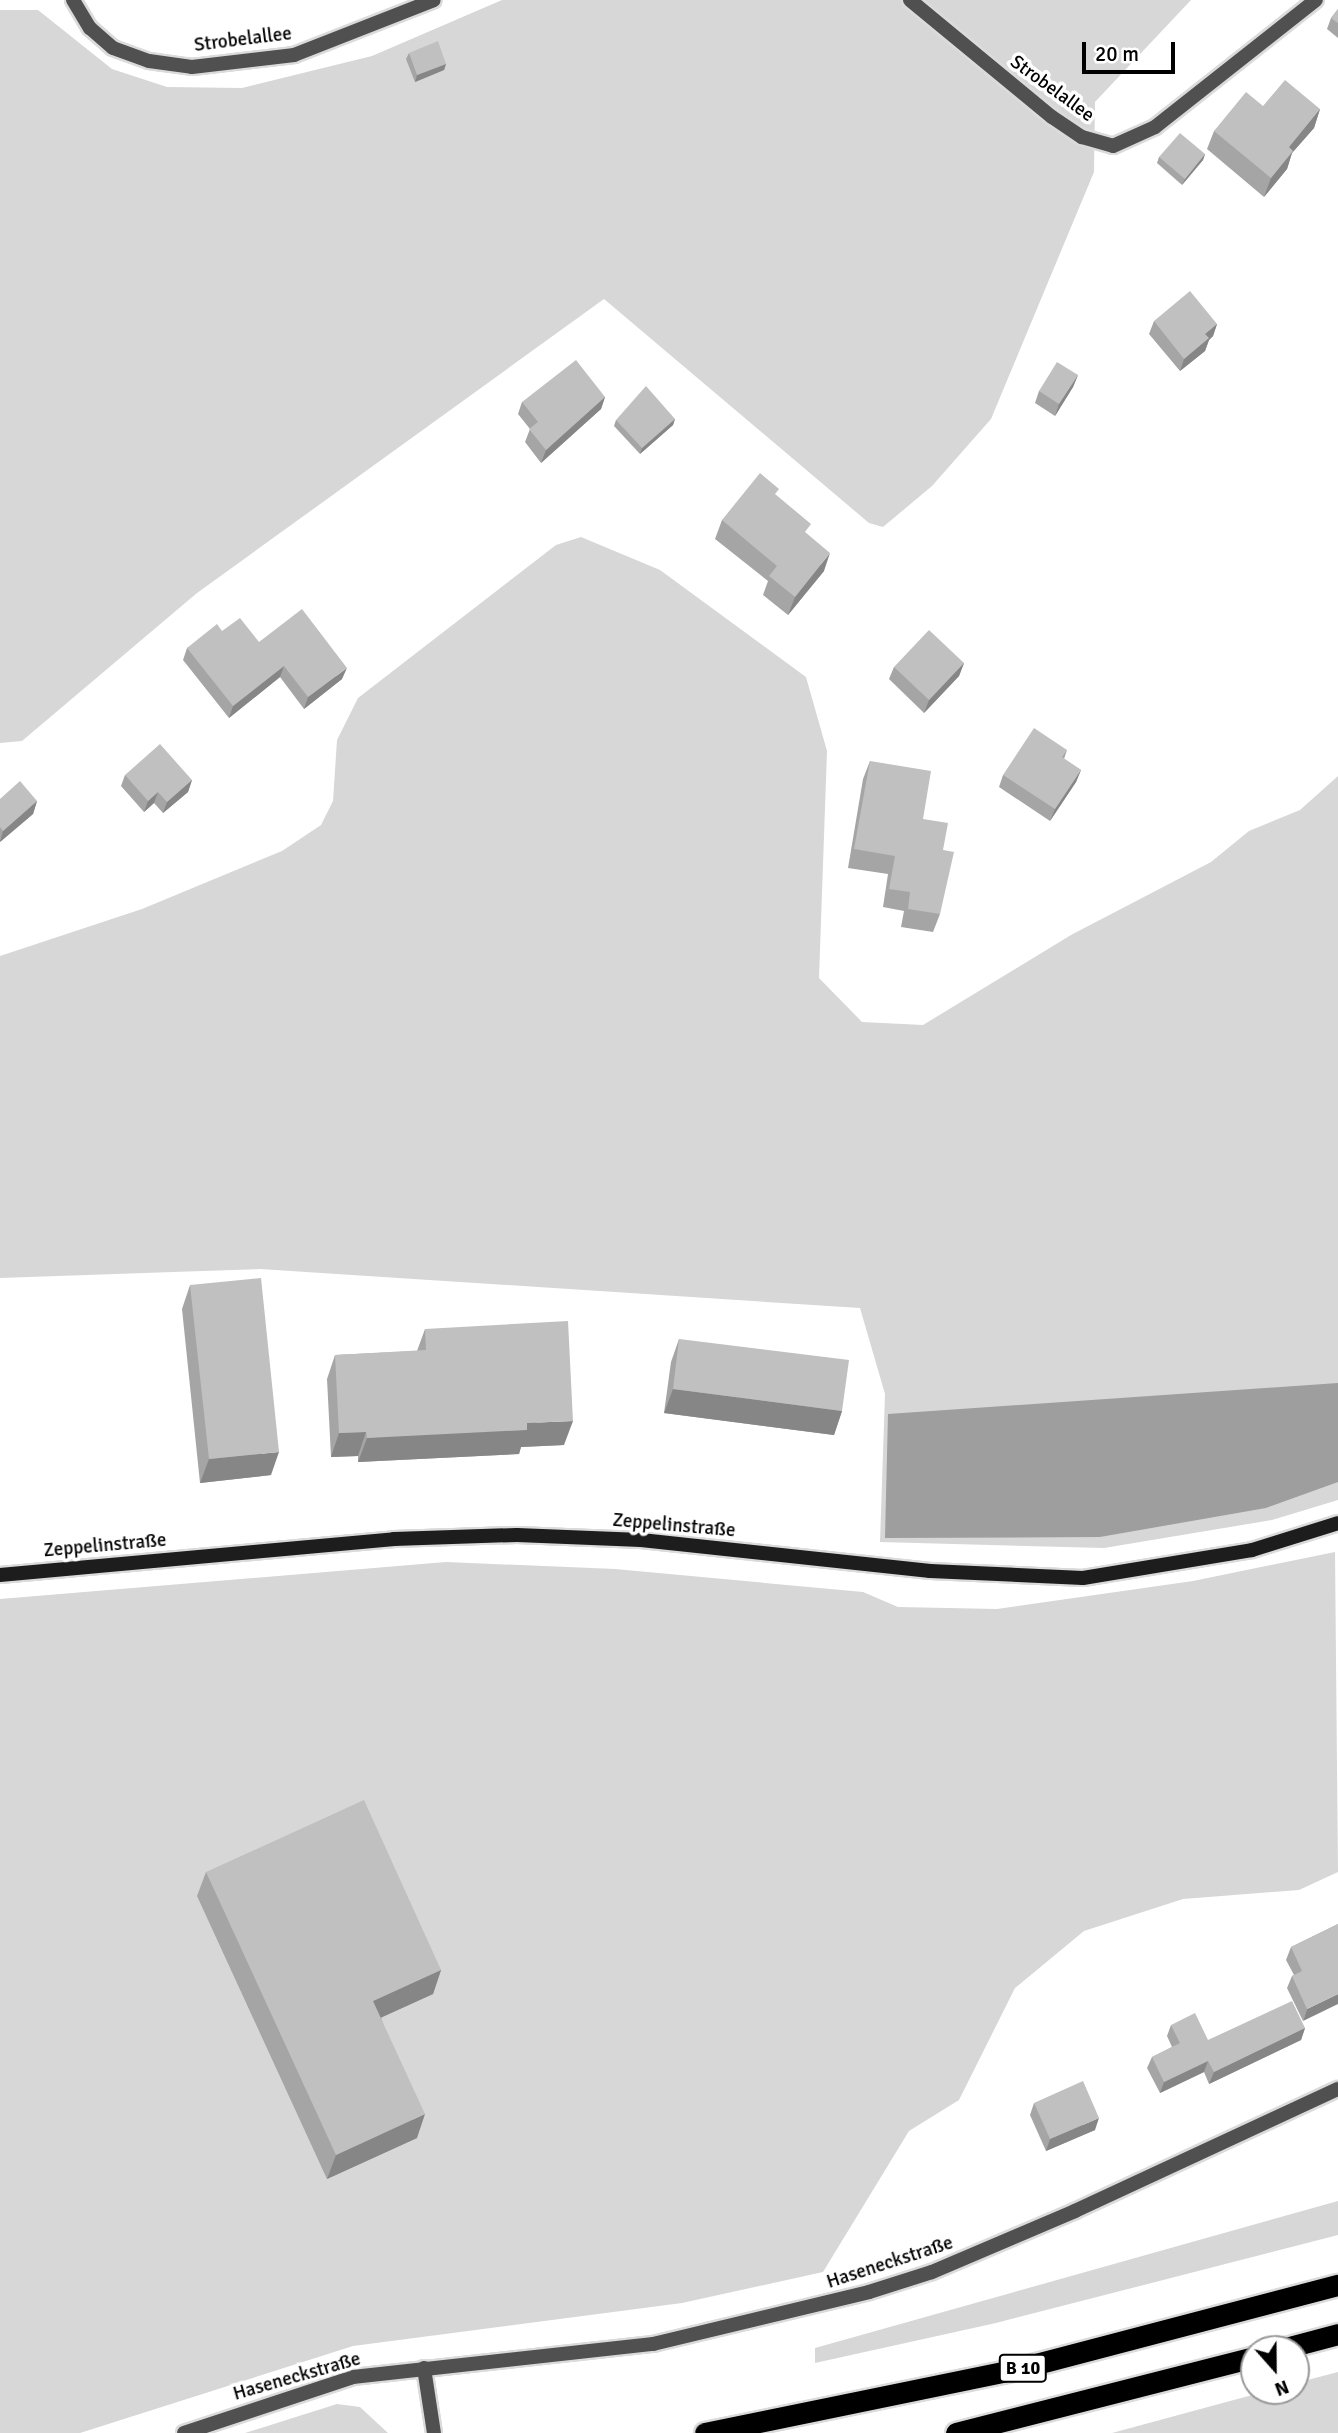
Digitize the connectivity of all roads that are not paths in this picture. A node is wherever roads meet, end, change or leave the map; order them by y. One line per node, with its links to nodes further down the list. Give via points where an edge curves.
1 (73, 0): 2 (street, Strobelallee, via 90,28 113,48 149,61 192,66 294,55)
2 (434, 0)
3 (910, 0): 4 (street, Strobelallee, via 1052,117 1082,137 1113,146 1155,127)
4 (1316, 0)
5 (1338, 1523): 6 (street, Zeppelinstraße, via 1252,1550 1083,1578 930,1571 641,1540 517,1535 394,1539)
6 (0, 1575)
7 (1338, 2089): 12 (street, Haseneckstraße, via 1075,2211 932,2272 869,2292 653,2344)
8 (1338, 2285): 15 (highway, B 10, via 1017,2369)
9 (1338, 2334): 10 (highway)
10 (1310, 2342)
11 (1240, 2361): 16 (highway, B 10)
12 (424, 2368): 13 (street, Haseneckstraße, via 353,2377); 14 (street)
13 (184, 2433)
14 (434, 2433)
15 (705, 2433)
16 (956, 2433)

